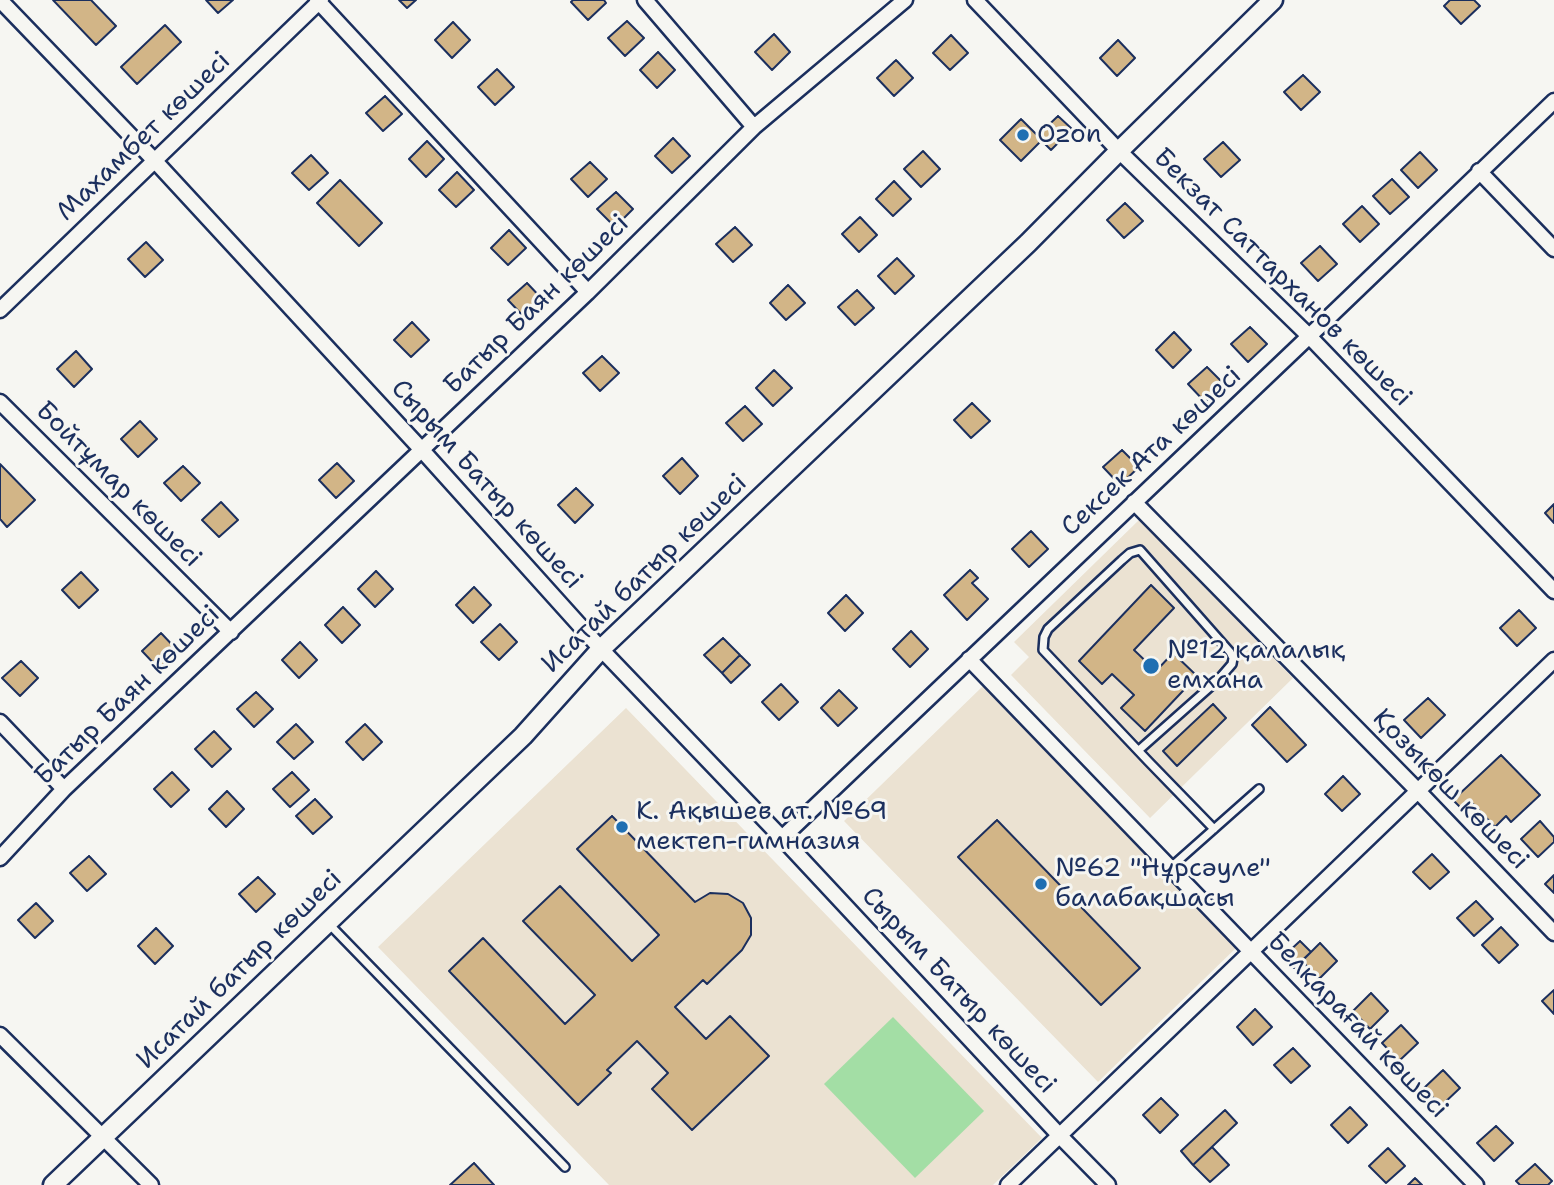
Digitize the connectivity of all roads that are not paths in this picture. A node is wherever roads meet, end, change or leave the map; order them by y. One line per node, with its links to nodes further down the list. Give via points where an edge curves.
1 (645, 0): 8 (street)
2 (905, 0): 8 (street, Батыр Баян көшесі)
3 (975, 0): 9 (street, Бекзат Саттарханов көшесі)
4 (1273, 0): 9 (street, Исатай батыр көшесі)
5 (0, 1): 10 (street, Сырым Батыр көшесі)
6 (319, 1): 10 (street, Махамбет көшесі); 13 (street)
7 (1554, 101): 11 (street, Сексек Ата көшесі)
8 (754, 127): 13 (street, Батыр Баян көшесі)
9 (1119, 151): 15 (street, Бекзат Саттарханов көшесі); 21 (street, Исатай батыр көшесі, via 1018,253)
10 (155, 161): 14 (street, Махамбет көшесі); 17 (street, Сырым Батыр көшесі)
11 (1479, 171): 12 (street); 15 (street, Сексек Ата көшесі)
12 (1554, 248)
13 (588, 292): 17 (street, Батыр Баян көшесі)
14 (0, 310)
15 (1309, 336): 18 (street, Сексек Ата көшесі); 19 (street, Бекзат Саттарханов көшесі)
16 (0, 402): 20 (street, Бойтұмар көшесі)
17 (421, 449): 20 (street, Батыр Баян көшесі); 21 (street, Сырым Батыр көшесі)
18 (1134, 502): 22 (street, Сексек Ата көшесі); 28 (street, Қозыкөш көшесі)
19 (1554, 591)
20 (231, 632): 26 (street, Батыр Баян көшесі)
21 (601, 649): 30 (street, Сырым Батыр көшесі); 33 (street, Исатай батыр көшесі, via 523,736)
22 (969, 659): 30 (street, Сексек Ата көшесі); 32 (street, Белқарағай көшесі)
23 (1554, 660): 28 (street)
24 (0, 722): 26 (street)
25 (1139, 750): 25 (lane, via 1219,679 1233,658 1140,550 1130,553 1048,629 1043,650); 29 (lane)
26 (64, 789): 31 (street, Батыр Баян көшесі)
27 (1259, 789): 29 (lane)
28 (1418, 791): 34 (street, Қозыкөш көшесі); 35 (street)
29 (1214, 829): 32 (lane)
30 (782, 838): 37 (street, Сырым Батыр көшесі)
31 (0, 858)
32 (1170, 868): 35 (street, Белқарағай көшесі)
33 (328, 922): 38 (street, Исатай батыр көшесі); 39 (lane)
34 (1554, 933)
35 (1251, 952): 37 (street); 44 (street, Белқарағай көшесі)
36 (0, 1035): 38 (street)
37 (1060, 1136): 42 (street); 43 (street, Сырым Батыр көшесі)
38 (104, 1137): 40 (street, Исатай батыр көшесі); 41 (street)
39 (565, 1167)
40 (53, 1185)
41 (151, 1185)
42 (1008, 1185)
43 (1108, 1185)
44 (1476, 1185)

